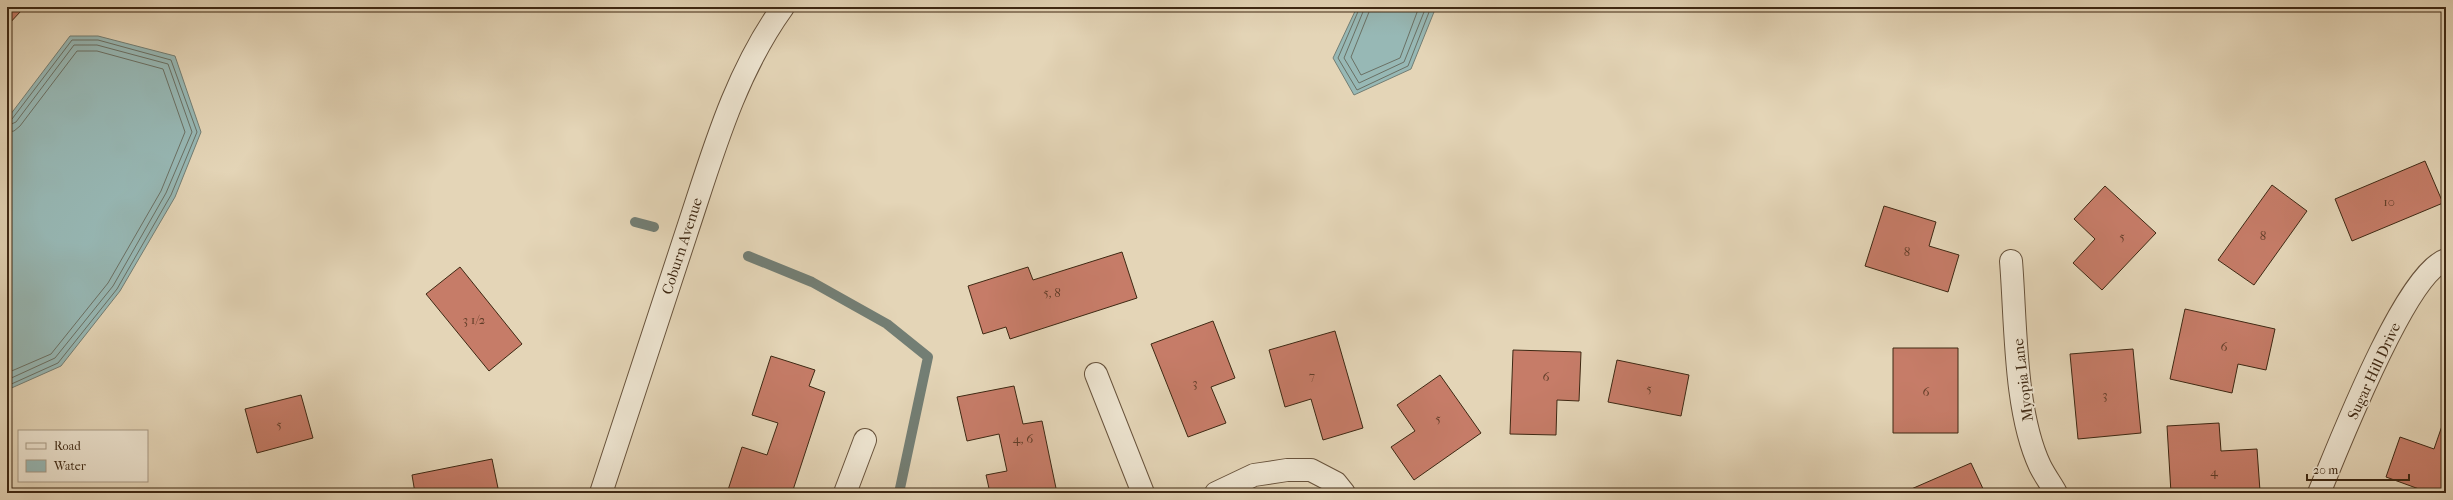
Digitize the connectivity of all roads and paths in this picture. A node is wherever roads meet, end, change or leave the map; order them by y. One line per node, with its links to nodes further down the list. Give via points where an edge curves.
1 (783, 7): 6 (street, Coburn Avenue, via 748,63 716,140)
2 (2446, 260): 12 (street, Sugar Hill Drive, via 2426,276 2404,308 2372,368)
3 (2011, 261): 11 (street, Myopia Lane, via 2021,390 2040,466)
4 (1096, 374): 8 (street)
5 (865, 440): 7 (street)
6 (600, 493)
7 (845, 493)
8 (1143, 493)
9 (1216, 493): 10 (street, via 1254,475 1312,470 1336,483)
10 (1344, 493)
11 (2056, 493)
12 (2319, 493)

